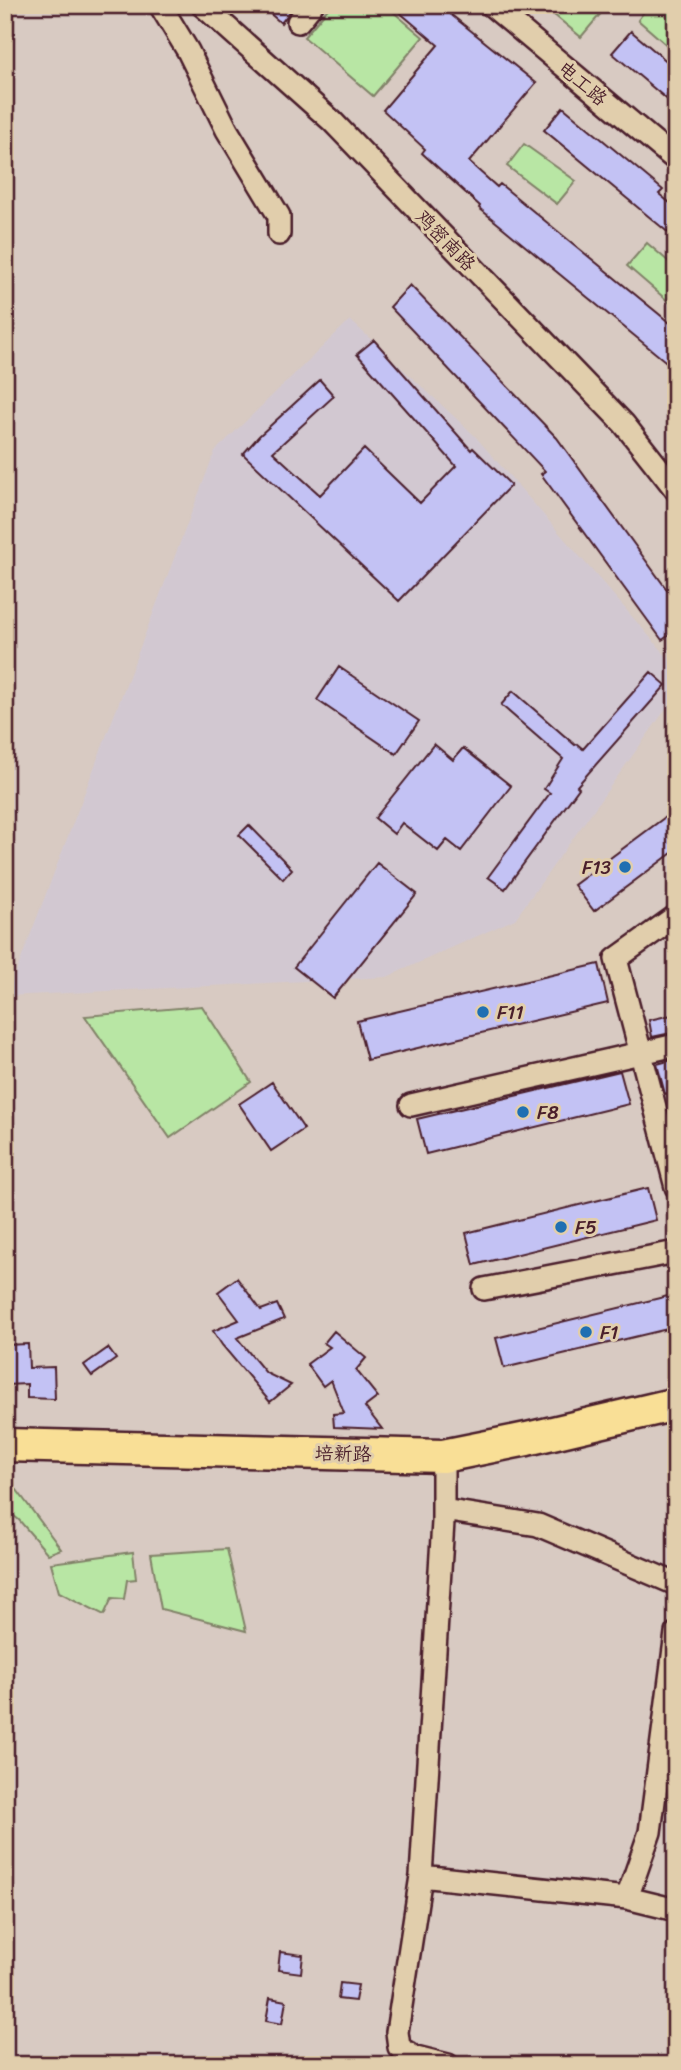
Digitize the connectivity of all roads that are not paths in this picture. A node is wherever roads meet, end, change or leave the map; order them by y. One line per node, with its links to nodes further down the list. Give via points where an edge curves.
1 (160, 5): 7 (street, via 279,216)
2 (202, 5): 8 (street, 鸡密南路, via 340,130 624,424)
3 (312, 5): 5 (street)
4 (491, 5): 6 (street, 电工路)
5 (298, 22)
6 (676, 160)
7 (279, 234)
8 (676, 491)
9 (676, 916): 11 (street, via 616,960)
10 (676, 1045): 11 (street)
11 (641, 1055): 12 (street); 13 (street)
12 (411, 1105)
13 (676, 1187)
14 (676, 1252): 15 (street)
15 (484, 1289)
16 (676, 1404): 18 (highway, 培新路)
17 (5, 1445): 18 (highway, 培新路)
18 (443, 1456): 19 (street)
19 (443, 1510): 20 (street, via 538,1525); 22 (street)
20 (676, 1584)
21 (676, 1633): 23 (street, via 650,1832)
22 (421, 1876): 23 (street); 25 (street, via 397,2032 399,2047 412,2056)
23 (627, 1898): 24 (street)
24 (676, 1910)
25 (448, 2065)

